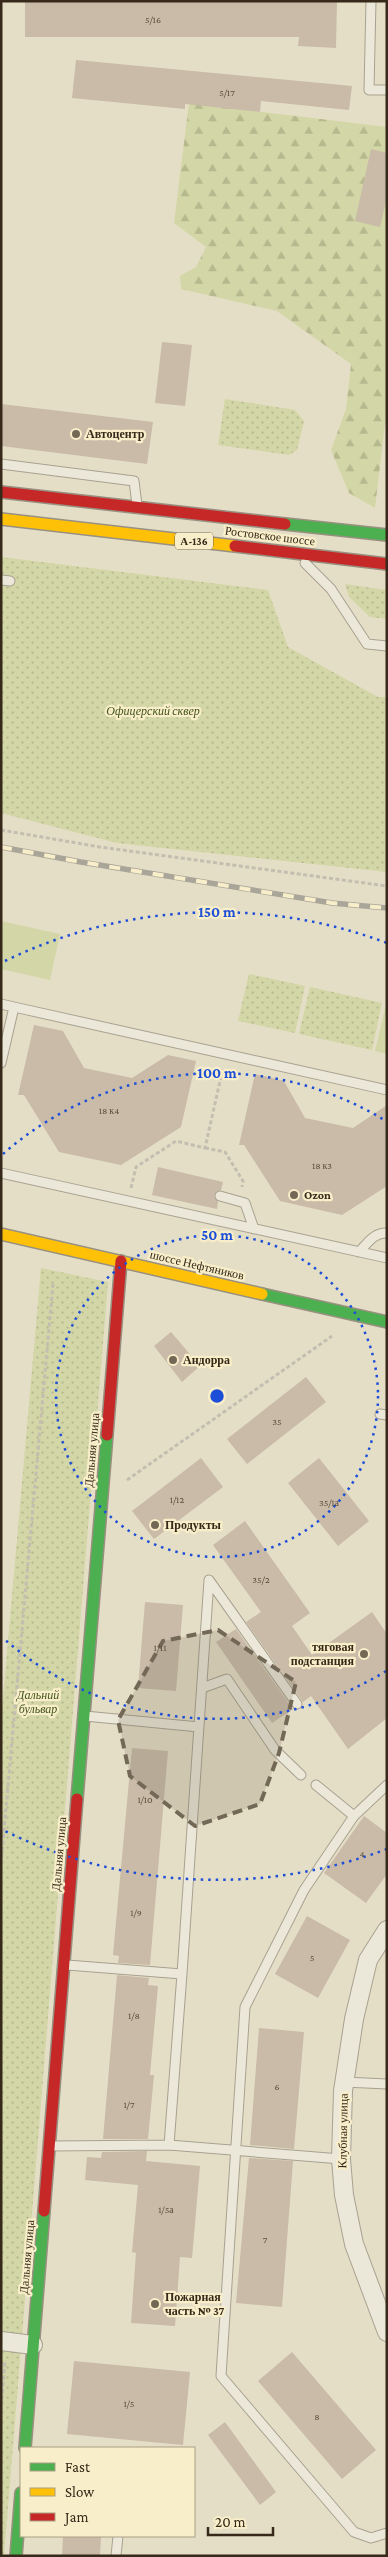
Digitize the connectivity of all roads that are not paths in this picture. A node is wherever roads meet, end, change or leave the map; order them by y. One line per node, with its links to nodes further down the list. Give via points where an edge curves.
1 (371, 1): 2 (lane, via 369,90)
2 (387, 90)
3 (1, 464): 5 (lane, via 134,480)
4 (1, 492): 5 (street, Ростовское шоссе / А-136)
5 (137, 508): 7 (street, Ростовское шоссе / А-136)
6 (1, 519): 8 (street, Ростовское шоссе / А-136)
7 (387, 535)
8 (288, 552): 9 (street, Ростовское шоссе / А-136); 10 (lane, via 313,569 331,589 367,644)
9 (387, 564)
10 (387, 646)
11 (1, 1004): 12 (lane)
12 (14, 1007): 13 (lane); 14 (lane)
13 (1, 1063)
14 (387, 1090)
15 (1, 1173): 17 (lane)
16 (220, 1196): 17 (lane, via 240,1200 248,1208)
17 (254, 1229): 20 (lane)
18 (387, 1233): 20 (lane, via 374,1236)
19 (1, 1234): 22 (street, шоссе Нефтяников)
20 (359, 1252): 21 (lane)
21 (387, 1258)
22 (121, 1261): 23 (street, шоссе Нефтяников); 26 (street, Дальняя улица)
23 (387, 1322)
24 (202, 1688): 25 (lane, via 209,1580); 27 (lane); 28 (lane, via 227,1679 275,1750)
25 (297, 1704)
26 (84, 1716): 27 (lane); 33 (street, Дальняя улица)
27 (199, 1727): 34 (lane)
28 (301, 1775)
29 (316, 1785): 31 (lane)
30 (387, 1785): 31 (lane)
31 (354, 1816): 39 (lane, via 304,1890 245,2007)
32 (387, 1930): 35 (street, Клубная улица, via 368,1960)
33 (64, 1965): 34 (lane); 37 (street, Дальняя улица)
34 (182, 1974): 38 (lane)
35 (344, 2082): 36 (lane); 40 (street, Клубная улица)
36 (387, 2084)
37 (49, 2145): 38 (lane); 43 (street, Дальняя улица)
38 (169, 2145): 39 (lane)
39 (234, 2150): 40 (lane); 47 (lane, via 221,2376 354,2532 371,2538)
40 (340, 2159): 41 (street, Клубная улица, via 354,2244)
41 (382, 2304): 42 (street, Клубная улица)
42 (387, 2332)
43 (33, 2345): 44 (street); 45 (street, Дальняя улица)
44 (3, 2349)
45 (25, 2447)
46 (20, 2506): 49 (street)
47 (387, 2533)
48 (118, 2537): 50 (lane)
49 (16, 2556)
50 (116, 2556)

